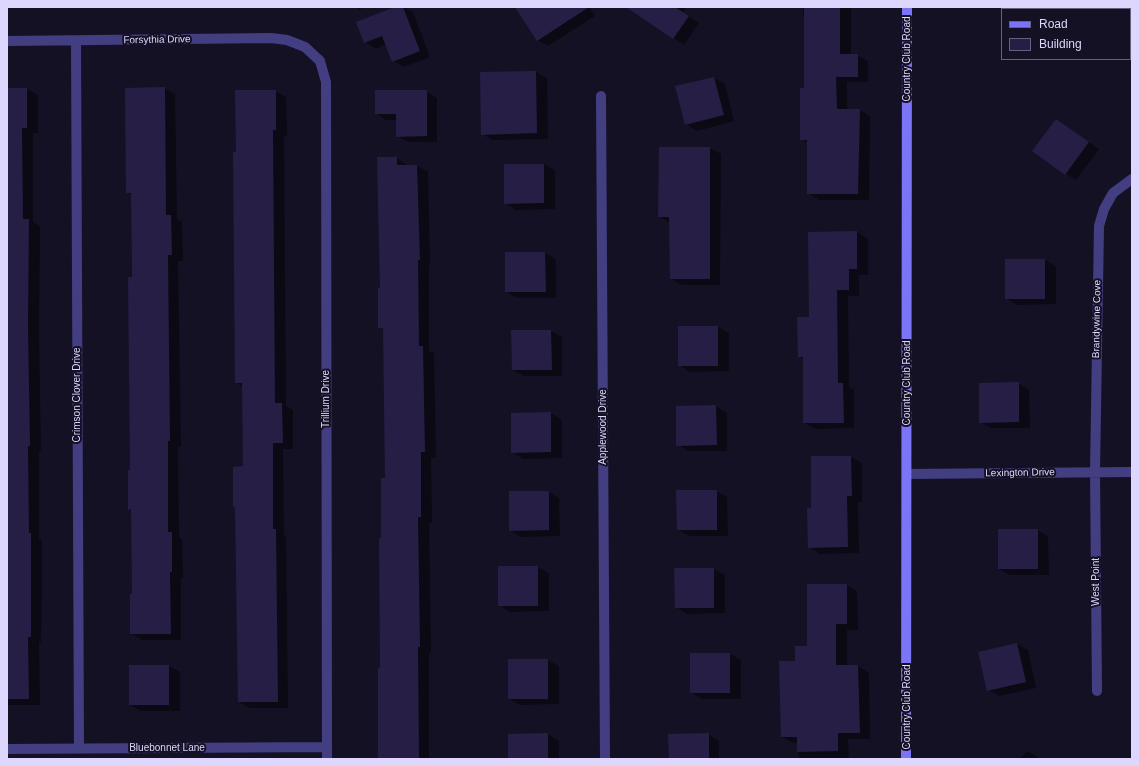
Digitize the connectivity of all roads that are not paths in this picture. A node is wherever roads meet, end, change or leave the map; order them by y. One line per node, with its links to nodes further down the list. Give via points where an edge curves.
1 (907, 7): 9 (street, Country Club Road)
2 (7, 41): 3 (street, Forsythia Drive)
3 (76, 41): 4 (street, Forsythia Drive, via 271,38 287,40); 13 (street, Crimson Clover Drive)
4 (305, 47): 11 (street, Trillium Drive, via 320,61 326,82)
5 (601, 96): 15 (street, Applewood Drive)
6 (1132, 179): 7 (street, Brandywine Cove, via 1113,192 1099,226)
7 (1096, 472): 8 (street, Lexington Drive); 9 (street, Lexington Drive); 10 (street, West Point)
8 (1132, 472)
9 (907, 474): 16 (street, Country Club Road)
10 (1097, 692)
11 (327, 747): 13 (street, Bluebonnet Lane); 14 (street, Trillium Drive)
12 (7, 748): 13 (street, Bluebonnet Lane)
13 (79, 748)
14 (327, 759)
15 (605, 759)
16 (906, 759)

